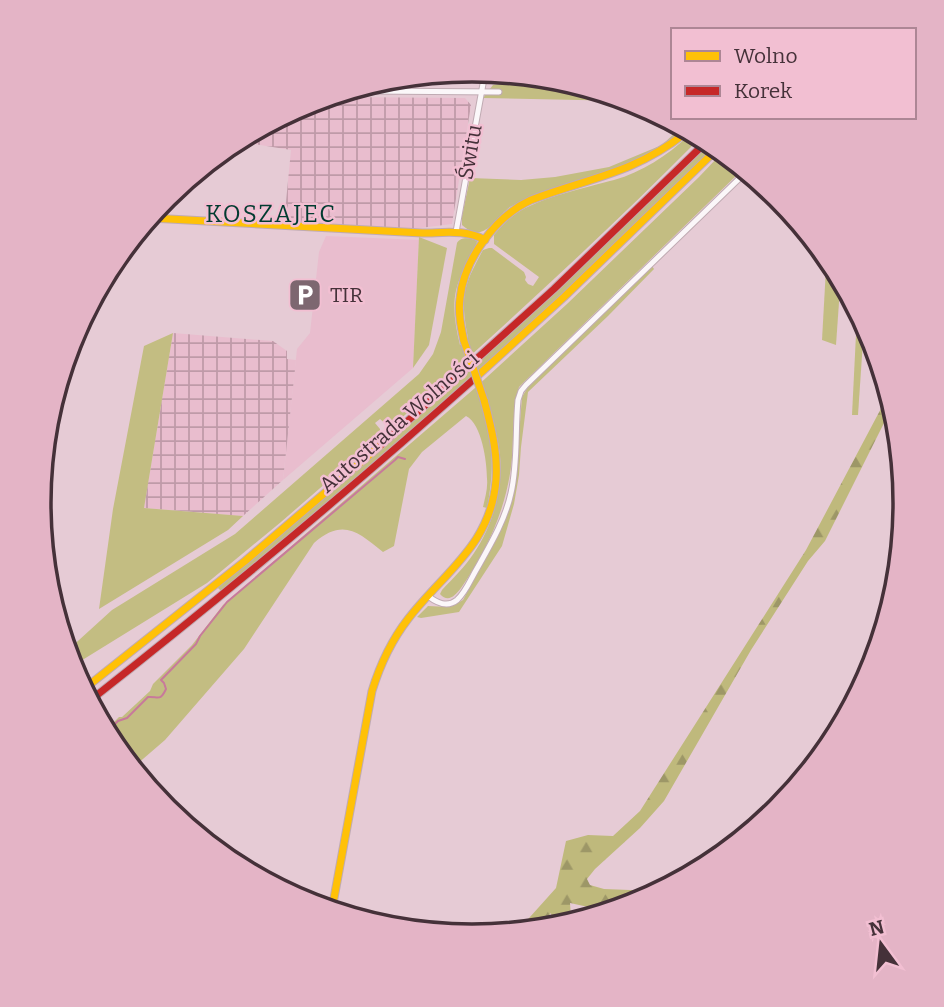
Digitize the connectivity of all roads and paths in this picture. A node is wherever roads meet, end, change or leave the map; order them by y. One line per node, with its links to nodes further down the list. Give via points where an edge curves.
1 (483, 82): 3 (street, Świtu)
2 (385, 91): 3 (street)
3 (481, 92): 4 (street); 10 (street, Świtu)
4 (499, 92)
5 (680, 137): 11 (main road, via 635,166 525,203)
6 (699, 149): 13 (main road, Autostrada Wolności, via 409,420)
7 (710, 156): 14 (main road, Autostrada Wolności, via 428,421 261,564)
8 (739, 178): 12 (street, via 526,384 518,400 511,494 498,531 458,600 442,604)
9 (162, 219): 10 (main road)
10 (456, 232): 11 (main road)
11 (485, 240): 12 (main road, bridge, via 461,286 458,312 493,433 493,500 469,551)
12 (428, 596): 15 (main road, via 400,628 375,680)
13 (91, 684)
14 (97, 695)
15 (334, 901)

